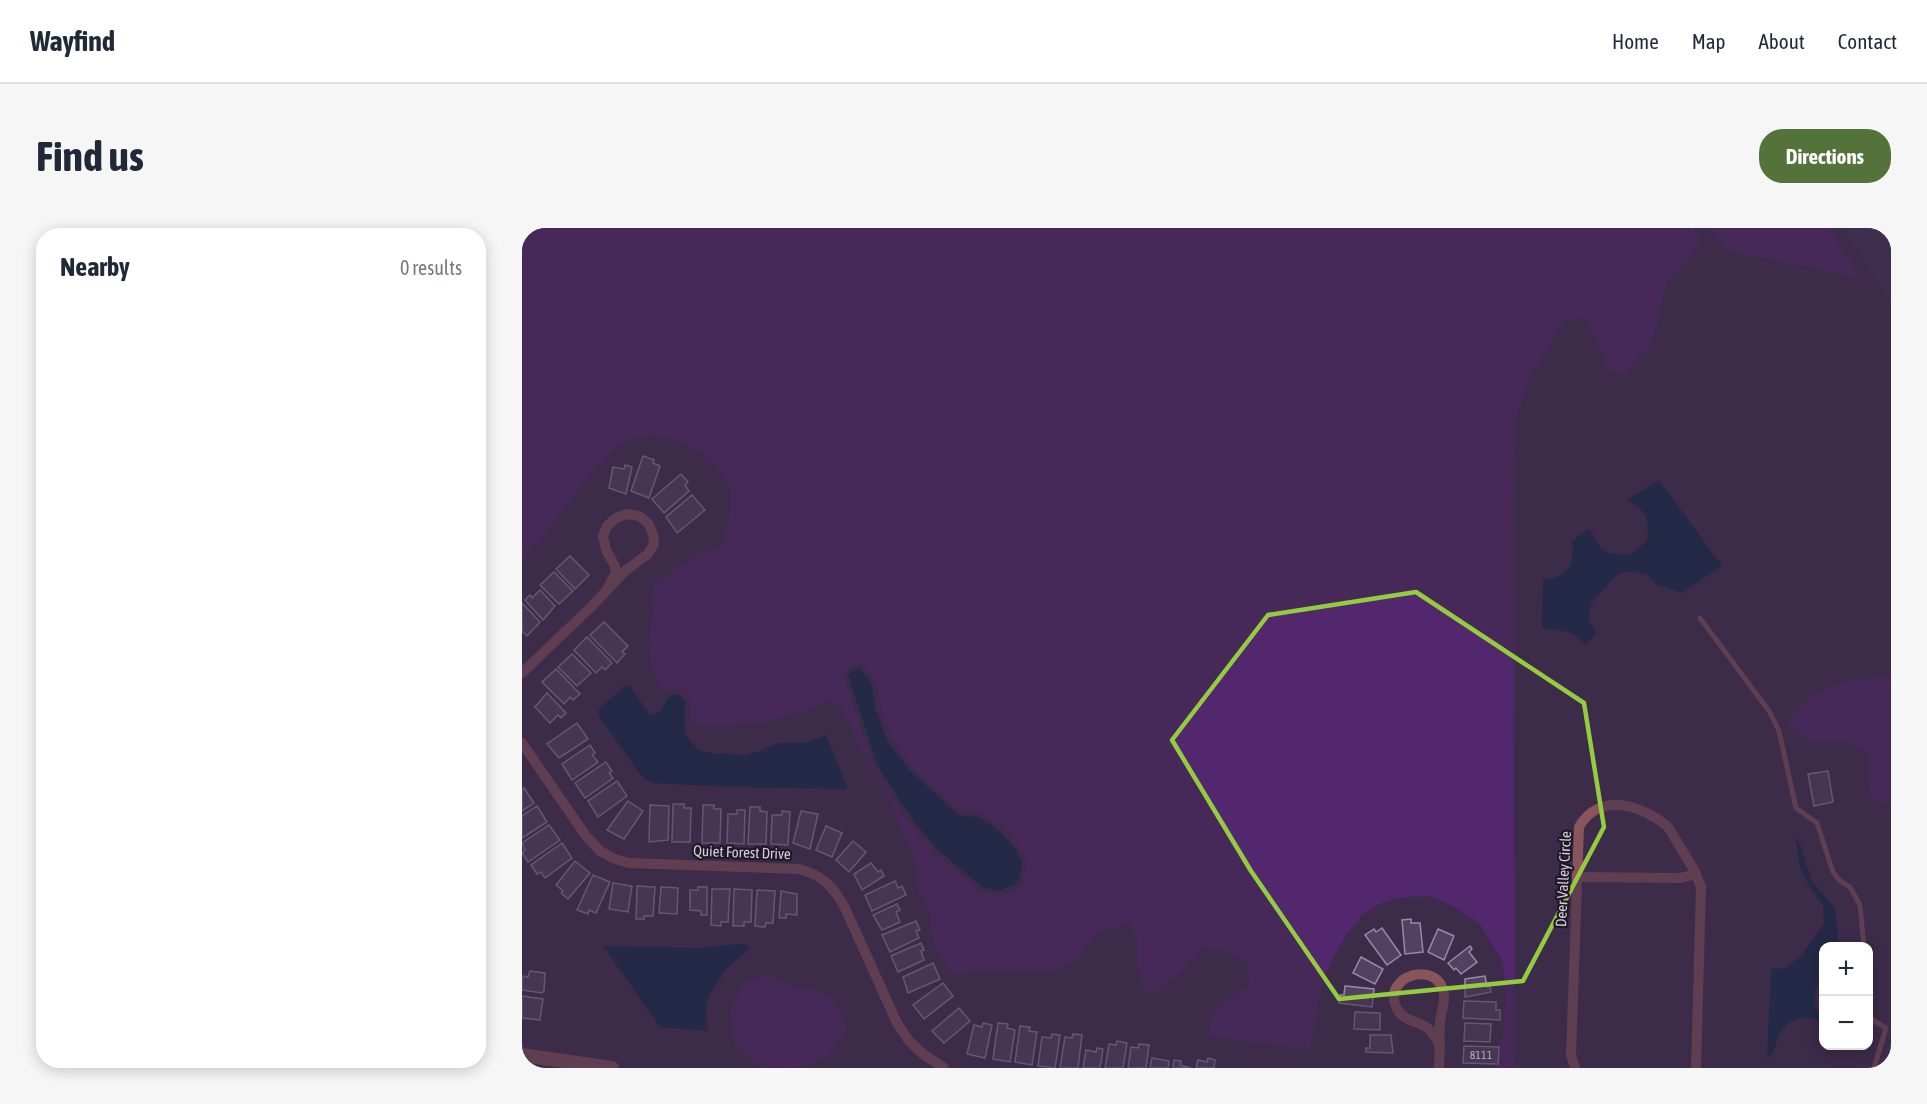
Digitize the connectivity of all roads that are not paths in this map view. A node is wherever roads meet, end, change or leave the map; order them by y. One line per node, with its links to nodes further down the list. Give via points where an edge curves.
1 (608, 590): 1 (street, via 625,571 648,555 654,544 648,523 639,516 627,514 607,526 603,536 616,573); 3 (street)
2 (1700, 618): 7 (lane, via 1769,711 1779,732 1796,808 1817,823 1833,872 1850,887 1860,905)
3 (522, 673)
4 (522, 743): 12 (street, Quiet Forest Drive, via 586,836 600,851 615,859 629,863 799,869 814,873 829,884 845,908 897,1023 916,1048)
5 (1696, 874): 6 (street, via 1680,878); 6 (street, Deer Valley Circle, via 1668,827 1611,804 1598,809 1579,827); 15 (street, Deer Valley Circle, via 1702,896)
6 (1577, 876): 14 (street, Deer Valley Circle, via 1571,1055)
7 (1864, 942)
8 (1873, 1020): 16 (lane, via 1886,1028)
9 (1440, 1045): 9 (street, via 1444,993 1438,982 1426,974 1412,974 1394,993 1395,1005 1401,1016 1432,1032); 13 (street)
10 (522, 1055): 11 (street)
11 (612, 1068)
12 (944, 1068)
13 (1439, 1068)
14 (1575, 1068)
15 (1696, 1068)
16 (1874, 1068)

